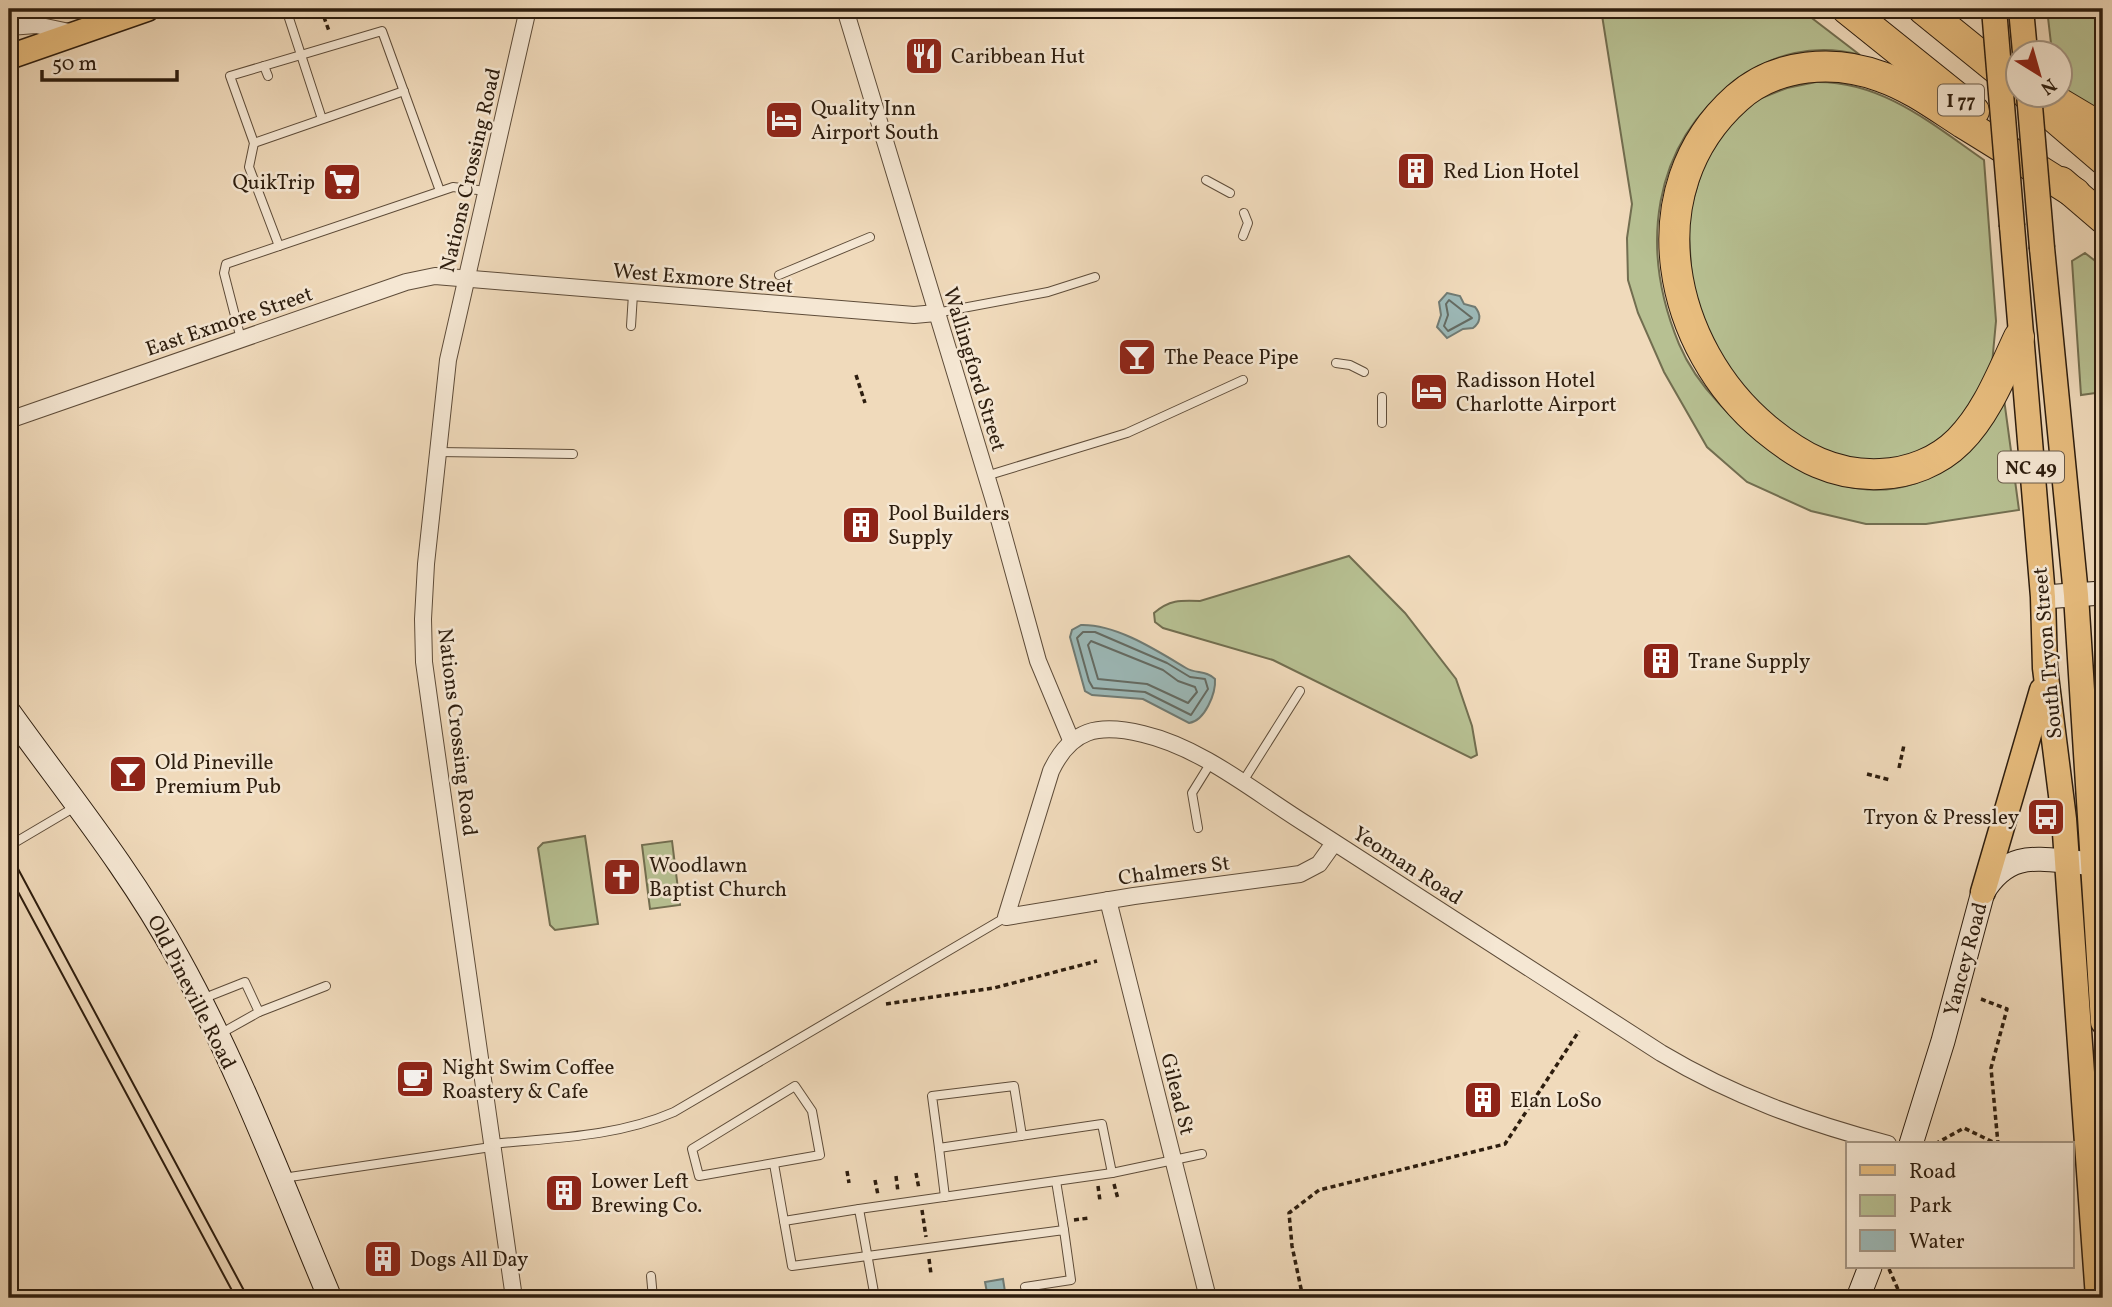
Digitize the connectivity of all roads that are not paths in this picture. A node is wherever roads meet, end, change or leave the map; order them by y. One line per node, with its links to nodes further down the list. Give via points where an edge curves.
1 (147, 9): 10 (main road)
2 (286, 9): 13 (lane)
3 (528, 9): 29 (street, Nations Crossing Road)
4 (845, 9): 41 (street, Wallingford Street)
5 (1847, 9): 31 (highway, I 77)
6 (1923, 9): 12 (highway, I 77)
7 (1994, 9): 43 (main road, South Tryon Street / NC 49, bridge)
8 (2021, 9): 11 (main road)
9 (9, 27): 10 (street, via 36,25)
10 (77, 33): 14 (main road)
11 (2024, 38)
12 (1962, 39): 16 (highway); 17 (highway, I 77)
13 (302, 55): 15 (lane); 19 (lane, via 382,32); 23 (lane)
14 (9, 57)
15 (264, 66): 18 (lane); 25 (lane, via 230,76)
16 (2004, 67)
17 (2004, 74)
18 (268, 76)
19 (404, 91): 23 (lane, via 361,101); 28 (lane)
20 (2029, 108): 55 (main road, South Tryon Street / NC 49, bridge)
21 (2044, 108): 26 (highway)
22 (2070, 108): 24 (highway)
23 (322, 118): 25 (lane, via 285,126)
24 (2103, 128)
25 (254, 143): 36 (lane, via 249,167)
26 (2103, 159)
27 (1206, 180): 30 (lane)
28 (440, 191): 29 (lane, via 453,187); 36 (lane)
29 (486, 191): 38 (street, Nations Crossing Road)
30 (1230, 193)
31 (2075, 193): 33 (highway, I 77); 43 (highway, via 1934,104 1883,77 1845,68 1792,70 1745,91 1703,138 1689,164 1673,229 1680,295 1691,329 1726,389 1750,416 1793,451 1844,472 1893,474 1939,457 1977,420)
32 (1244, 212): 34 (lane, via 1248,223)
33 (2103, 218)
34 (1243, 236)
35 (870, 237): 37 (lane)
36 (279, 246): 44 (lane, via 226,264 224,273)
37 (779, 275)
38 (467, 277): 40 (street, West Exmore Street); 44 (street, East Exmore Street, via 435,276 406,282); 51 (street, Nations Crossing Road, via 448,360)
39 (1095, 277): 41 (lane, via 1048,292)
40 (633, 294): 41 (street, West Exmore Street, via 914,316); 42 (lane)
41 (936, 313): 53 (street, Wallingford Street)
42 (631, 326)
43 (2019, 337): 56 (main road, South Tryon Street / NC 49)
44 (242, 339): 49 (street, East Exmore Street)
45 (1336, 363): 46 (lane)
46 (1363, 372)
47 (1243, 380): 53 (lane, via 1127,433)
48 (1382, 397): 50 (lane)
49 (9, 420)
50 (1382, 424)
51 (438, 452): 52 (lane); 81 (street, Nations Crossing Road, via 426,564 425,662)
52 (573, 454)
53 (986, 476): 60 (street, Wallingford Street, via 1038,661)
54 (2103, 593): 55 (street)
55 (2076, 595): 56 (street); 68 (main road, South Tryon Street / NC 49)
56 (2043, 597): 57 (main road, South Tryon Street / NC 49)
57 (2045, 668): 67 (main road, South Tryon Street / NC 49); 69 (main road, via 2038,710)
58 (1300, 691): 62 (lane)
59 (9, 712): 63 (street, Old Pineville Road)
60 (1071, 740): 61 (street, Yeoman Road, via 1091,731 1140,733); 71 (street, via 1051,771)
61 (1210, 764): 62 (street, Yeoman Road); 64 (lane, via 1192,793)
62 (1242, 784): 65 (street, Yeoman Road)
63 (78, 806): 66 (lane); 73 (street, Old Pineville Road, via 145,902)
64 (1198, 828)
65 (1334, 843): 70 (street, Chalmers St, via 1319,864 1300,874); 78 (street, Yeoman Road, via 1703,1078 1788,1115)
66 (9, 846)
67 (2067, 861): 68 (street, Yancey Road); 69 (street, Yancey Road, via 2026,859 2010,864 1995,873); 80 (main road, South Tryon Street / NC 49)
68 (2093, 863): 75 (main road, South Tryon Street / NC 49)
69 (1983, 892): 79 (street, Yancey Road)
70 (1108, 900): 71 (street, Chalmers St); 84 (street, Gilead St)
71 (1006, 917): 81 (lane, via 674,1112 606,1132)
72 (326, 986): 74 (lane)
73 (201, 1000): 74 (lane, via 245,982); 76 (street, Old Pineville Road)
74 (259, 1012): 76 (lane)
75 (2103, 1022)
76 (218, 1034): 87 (street, Old Pineville Road)
77 (1022, 1136): 82 (lane); 82 (lane, via 1014,1086 932,1096); 86 (lane, via 1102,1124)
78 (1881, 1142)
79 (1912, 1142)
80 (2095, 1143): 103 (main road, South Tryon Street / NC 49)
81 (491, 1145): 87 (lane); 98 (street, Nations Crossing Road)
82 (939, 1149): 89 (lane)
83 (1202, 1154): 84 (lane)
84 (1173, 1161): 86 (lane); 101 (street, Gilead St)
85 (774, 1164): 85 (lane, via 699,1176 692,1149 795,1086 813,1111 820,1155); 91 (lane)
86 (1112, 1173): 88 (lane)
87 (280, 1179): 97 (street, Old Pineville Road)
88 (1056, 1181): 89 (lane); 92 (lane)
89 (945, 1197): 90 (lane)
90 (859, 1209): 91 (lane); 93 (lane)
91 (784, 1220): 93 (lane, via 792,1266)
92 (1064, 1230): 93 (lane); 96 (lane, via 1071,1280)
93 (868, 1258): 100 (lane)
94 (1870, 1268): 102 (street)
95 (651, 1276): 99 (lane)
96 (1025, 1287)
97 (330, 1298)
98 (514, 1298)
99 (653, 1298)
100 (876, 1298)
101 (1208, 1298)
102 (1858, 1298)
103 (2098, 1298)

